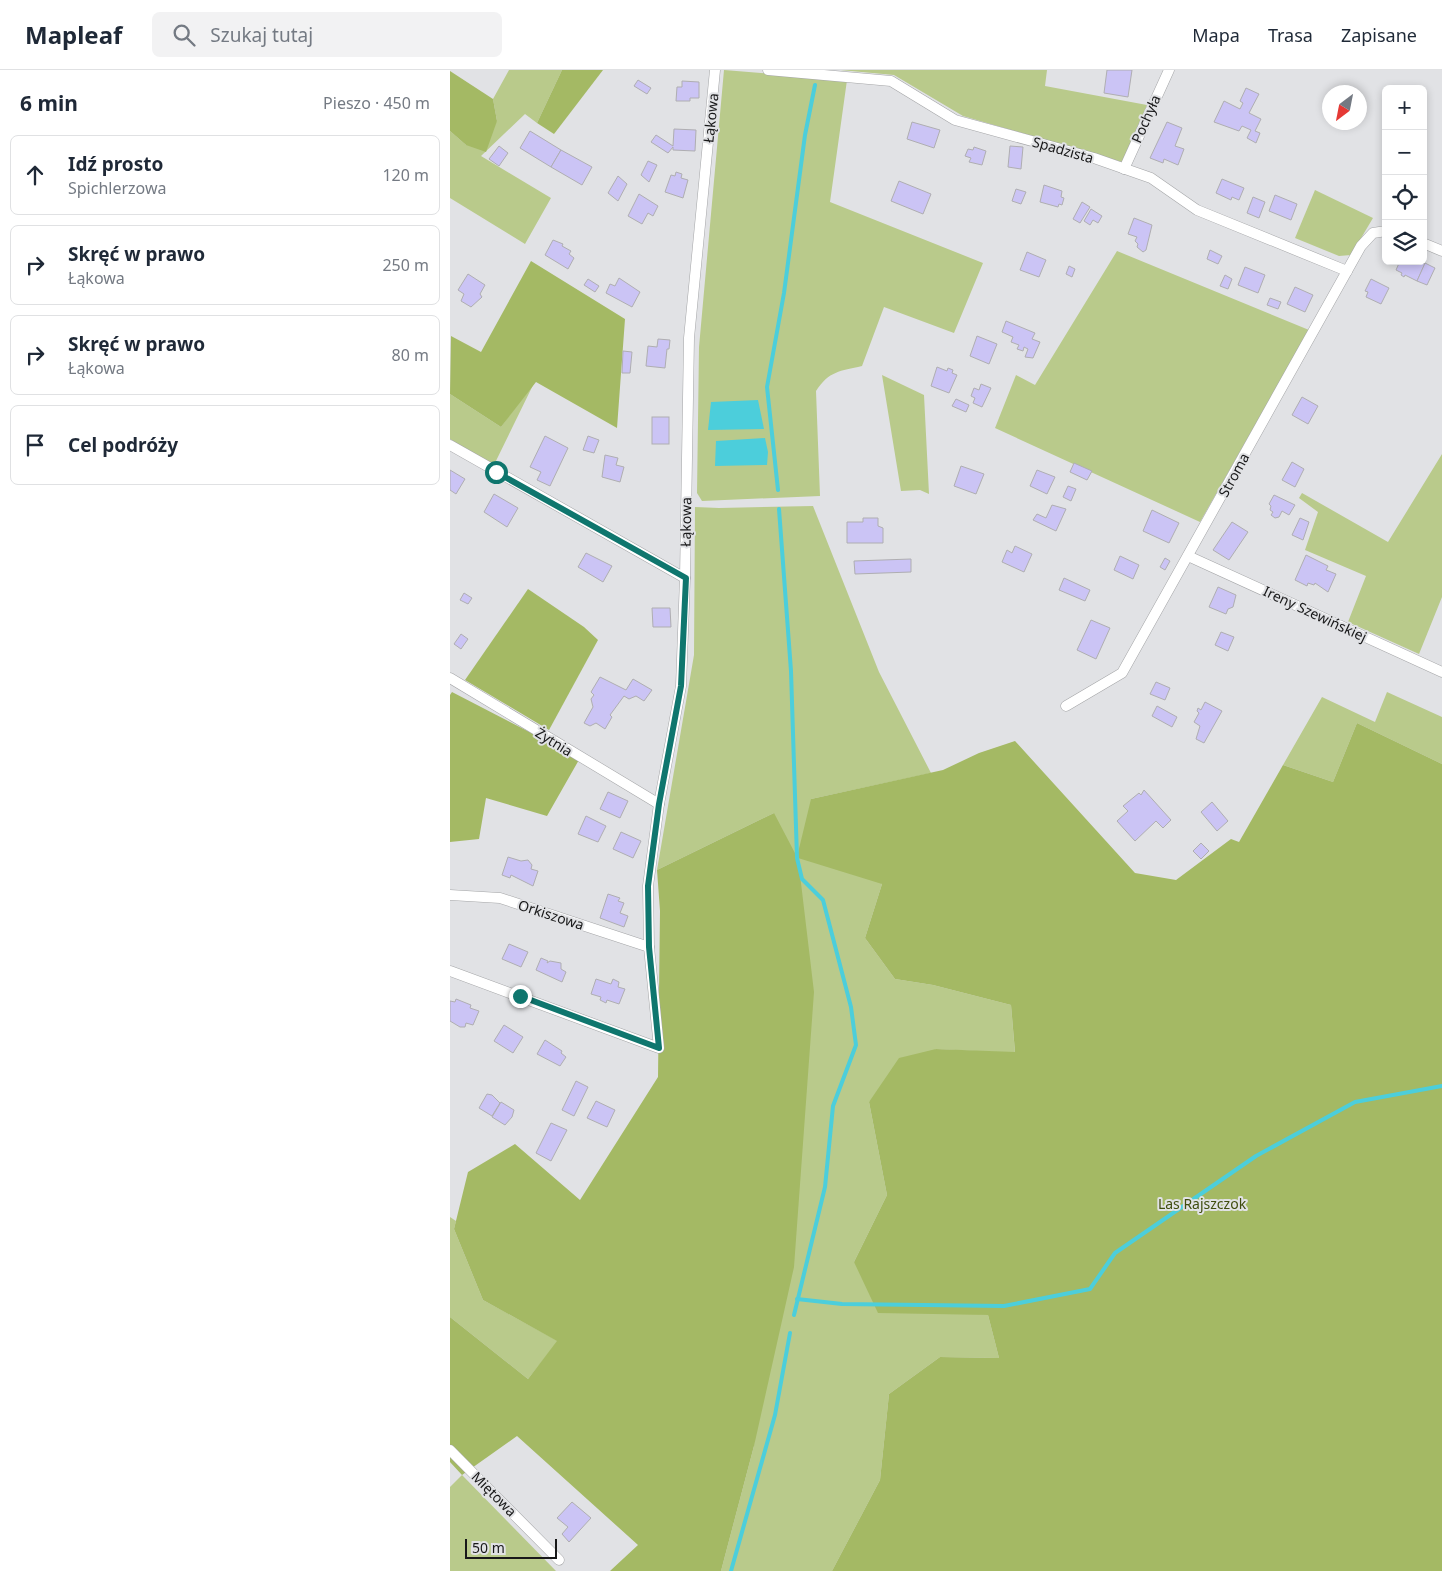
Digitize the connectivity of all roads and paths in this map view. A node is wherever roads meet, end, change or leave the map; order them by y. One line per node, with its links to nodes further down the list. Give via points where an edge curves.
1 (715, 70): 11 (street, Łąkowa, via 689,338)
2 (768, 70): 4 (street, Spadzista, via 892,81 955,120)
3 (1169, 70): 4 (street, Pochyła)
4 (1124, 169): 8 (street, Spadzista, via 1151,178 1197,210)
5 (1382, 232): 8 (street, Stroma, via 1367,238)
6 (1427, 245): 7 (street)
7 (1442, 251)
8 (1347, 271): 10 (street, Stroma)
9 (450, 445): 11 (street)
10 (1188, 556): 12 (street, Ireny Szewińskiej); 14 (street, Stroma, via 1122,673)
11 (686, 578): 15 (street, Łąkowa, via 681,686)
12 (1442, 672)
13 (450, 678): 15 (street, Żytnia)
14 (1066, 706)
15 (659, 804): 17 (street, Łąkowa, via 648,886)
16 (450, 895): 17 (street, Orkiszowa, via 500,898)
17 (649, 947): 18 (street, Łąkowa, via 659,1048)
18 (450, 970)
19 (450, 1450): 20 (street, Miętowa)
20 (559, 1560)

